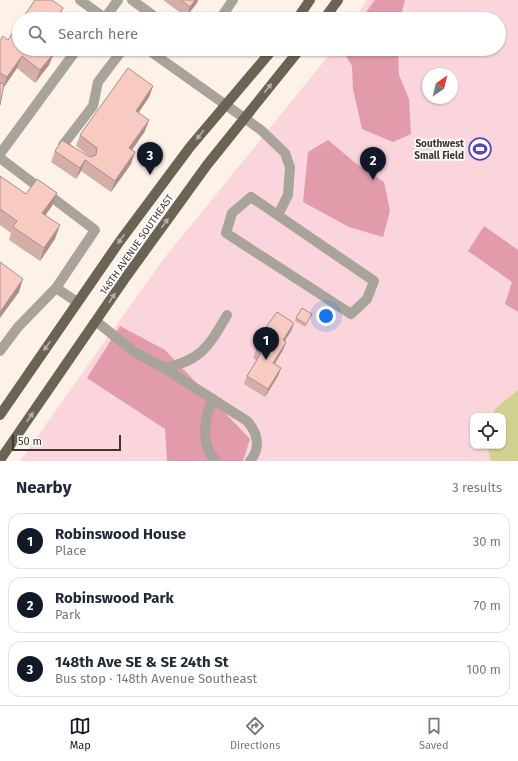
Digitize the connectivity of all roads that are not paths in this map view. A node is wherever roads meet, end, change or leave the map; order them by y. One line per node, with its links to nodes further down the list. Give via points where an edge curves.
1 (80, 0): 7 (street)
2 (118, 0): 8 (street)
3 (132, 0): 9 (street)
4 (233, 0): 10 (street)
5 (310, 0): 11 (main road)
6 (338, 0): 12 (main road)
7 (95, 12)
8 (108, 12)
9 (148, 12)
10 (225, 12)
11 (302, 12)
12 (329, 12)
13 (72, 56): 20 (street)
14 (118, 56): 22 (street, via 98,82 93,106 63,145)
15 (158, 56): 18 (street)
16 (267, 56): 18 (main road, 148TH AVENUE SOUTHEAST)
17 (294, 56): 19 (main road, 148TH AVENUE SOUTHEAST, one-way to 17)
18 (225, 105): 19 (street); 25 (main road, 148TH AVENUE SOUTHEAST, one-way to 25, via 120,241)
19 (244, 119): 23 (street, via 275,141 288,160 288,196); 27 (main road, 148TH AVENUE SOUTHEAST, one-way to 19, via 169,218)
20 (0, 154)
21 (0, 158): 24 (street, via 95,230)
22 (81, 158)
23 (278, 215): 23 (street, via 251,197 232,213 226,233 352,314 367,299 374,281)
24 (56, 288): 25 (street); 28 (street, via 18,327)
25 (77, 302): 31 (main road, 148TH AVENUE SOUTHEAST, one-way to 31)
26 (227, 315): 29 (street, via 203,352)
27 (97, 322): 29 (street, via 133,351); 32 (main road, 148TH AVENUE SOUTHEAST, one-way to 27)
28 (0, 351)
29 (164, 368): 30 (street)
30 (212, 400): 33 (street, via 205,434 208,450); 34 (street, via 241,416 253,428 257,448)
31 (0, 415)
32 (0, 460)
33 (216, 461)
34 (250, 461)

